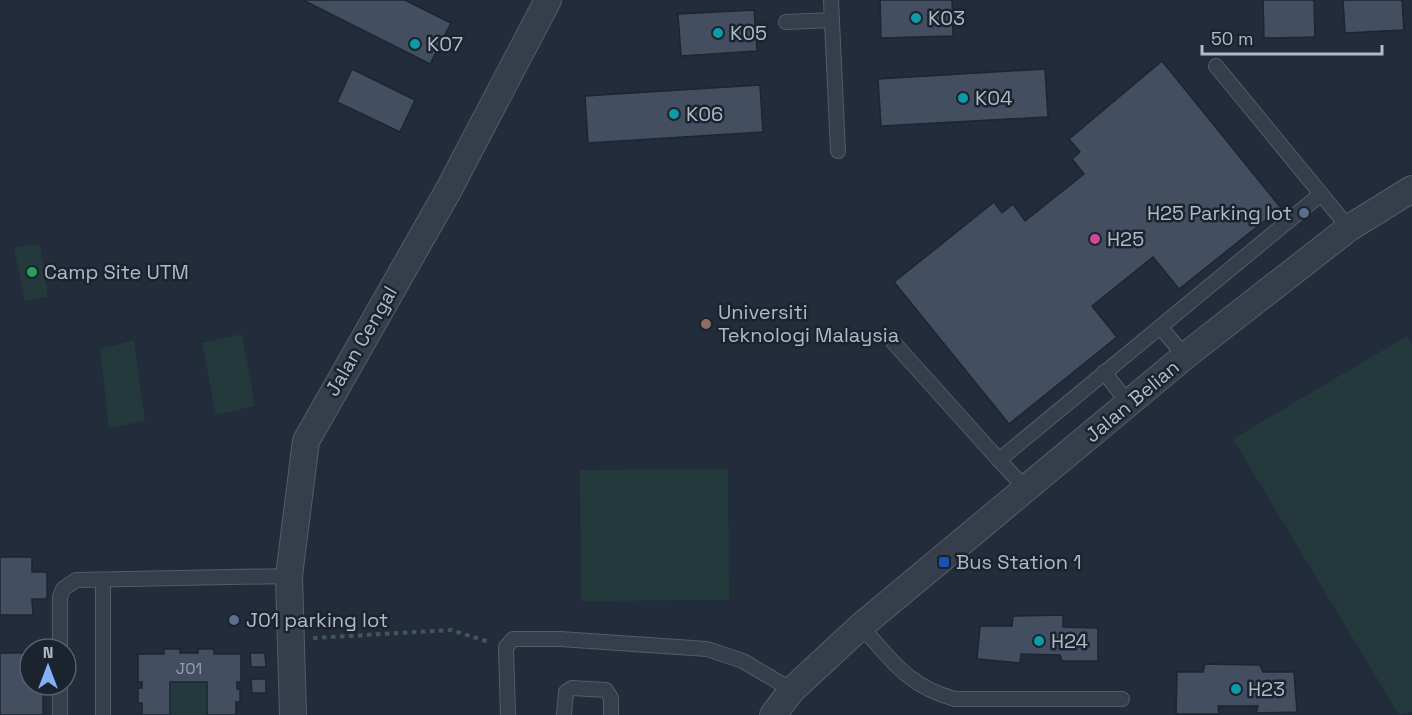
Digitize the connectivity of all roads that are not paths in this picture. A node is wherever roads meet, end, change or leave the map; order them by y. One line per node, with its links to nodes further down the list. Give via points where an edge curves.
1 (548, 0): 17 (street, Jalan Cengal, via 448,191 306,441)
2 (831, 0): 3 (lane)
3 (832, 20): 4 (lane); 6 (lane)
4 (786, 22)
5 (1216, 66): 8 (lane)
6 (838, 151)
7 (1412, 189): 9 (street, Jalan Belian)
8 (1321, 194): 9 (lane); 10 (lane)
9 (1349, 228): 12 (street, Jalan Belian)
10 (1160, 327): 12 (lane); 13 (lane)
11 (894, 343): 15 (lane)
12 (1185, 356): 14 (street, Jalan Belian)
13 (1104, 372): 14 (lane); 15 (lane)
14 (1129, 404): 16 (street, Jalan Belian)
15 (999, 460): 16 (lane)
16 (1026, 489): 19 (street, Jalan Belian)
17 (289, 576): 18 (lane); 26 (street, Jalan Cengal)
18 (103, 580): 20 (lane, via 76,580 63,589); 25 (lane)
19 (861, 626): 21 (street, Jalan Belian); 23 (lane, via 903,673 931,693 955,699)
20 (60, 637)
21 (792, 690): 27 (lane, via 742,661 707,649 513,639 506,647); 30 (street, Jalan Belian)
22 (60, 697): 24 (lane)
23 (1122, 699)
24 (60, 715)
25 (103, 715)
26 (293, 715)
27 (508, 715)
28 (564, 715): 29 (lane, via 566,692 572,688 609,692)
29 (611, 715)
30 (773, 715)

